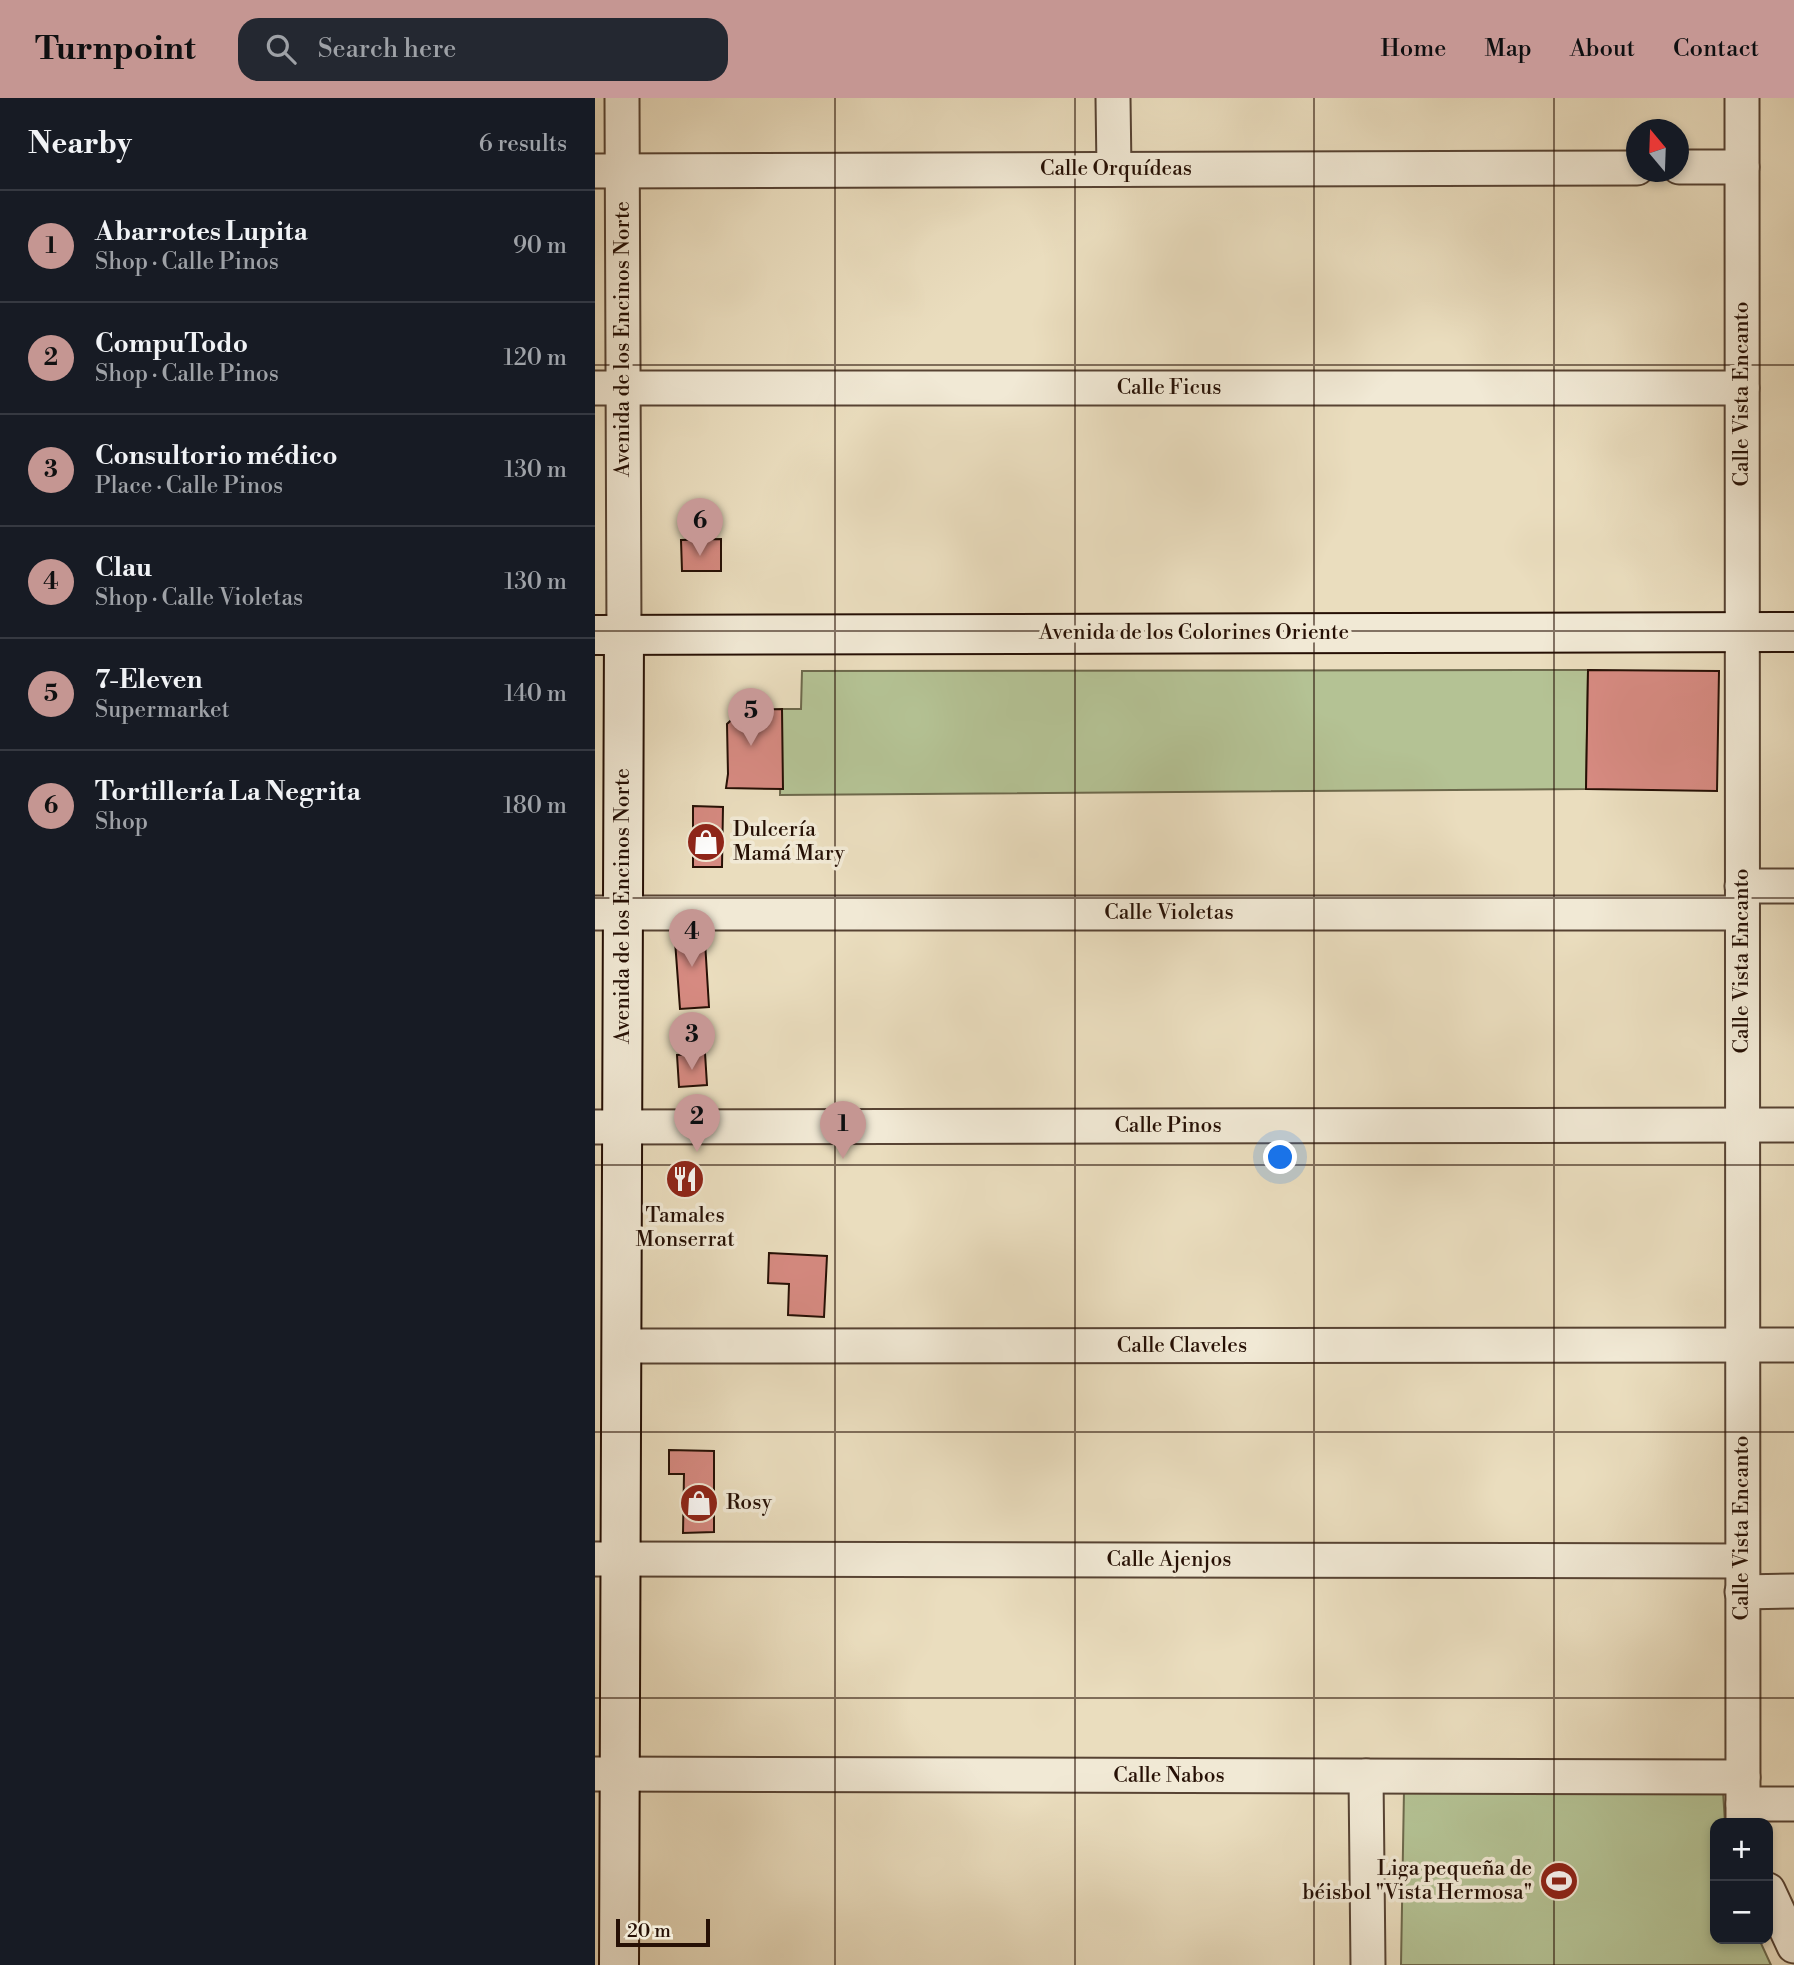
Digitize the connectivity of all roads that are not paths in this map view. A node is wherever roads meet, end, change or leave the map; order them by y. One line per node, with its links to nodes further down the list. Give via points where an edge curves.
1 (622, 98): 8 (street, Avenida de los Encinos Norte)
2 (1114, 98): 7 (street)
3 (1742, 98): 5 (street, Calle Vista Encanto)
4 (1689, 167): 5 (street)
5 (1742, 167): 10 (street, Calle Vista Encanto)
6 (1626, 168): 7 (street, Calle Orquídeas)
7 (1114, 169): 8 (street, Calle Orquídeas)
8 (609, 171): 9 (street, Avenida de los Encinos Norte)
9 (609, 388): 10 (street, Calle Ficus); 13 (street, Avenida de los Encinos Norte)
10 (1742, 388): 11 (street, Calle Vista Encanto)
11 (1742, 632): 12 (street, Avenida de los Colorines Oriente); 13 (street, Avenida de los Colorines Oriente); 15 (street, Calle Vista Encanto)
12 (1794, 632)
13 (609, 635): 16 (street, Avenida de los Encinos Norte)
14 (1794, 886): 15 (street, Calle Violetas)
15 (1742, 900): 16 (street, Calle Violetas); 18 (street, Calle Vista Encanto)
16 (609, 913): 19 (street, Avenida de los Encinos Norte)
17 (1794, 1125): 18 (street, Calle Pinos)
18 (1742, 1126): 19 (street, Calle Pinos); 20 (street, Calle Vista Encanto)
19 (608, 1127): 22 (street, Avenida de los Encinos Norte)
20 (1742, 1345): 21 (street, Calle Claveles); 22 (street, Calle Claveles); 24 (street, Calle Vista Encanto)
21 (1794, 1345)
22 (621, 1346): 23 (street, Avenida de los Encinos Norte)
23 (608, 1559): 24 (street, Calle Ajenjos); 26 (street, Avenida de los Encinos Norte)
24 (1742, 1576): 25 (street, Calle Ajenjos); 28 (street, Calle Vista Encanto)
25 (1794, 1591)
26 (607, 1774): 27 (street, Calle Nabos); 32 (street, Avenida de los Encinos Norte)
27 (1366, 1776): 28 (street, Calle Nabos); 33 (street)
28 (1743, 1802): 29 (street, Calle Nabos)
29 (1794, 1804)
30 (1773, 1900): 31 (street)
31 (1794, 1946)
32 (619, 1965)
33 (1368, 1965)

